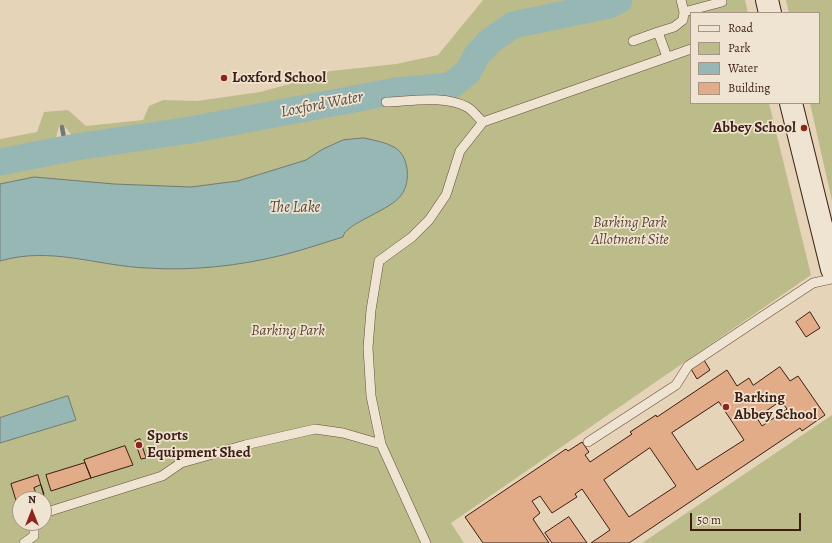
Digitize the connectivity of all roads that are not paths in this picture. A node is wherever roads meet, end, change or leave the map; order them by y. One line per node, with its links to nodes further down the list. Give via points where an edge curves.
1 (681, 0): 4 (lane)
2 (721, 0): 4 (lane, via 722,2)
3 (767, 0): 5 (street)
4 (684, 12): 6 (lane, via 683,20 674,27)
5 (770, 12)
6 (658, 32): 7 (lane); 9 (lane)
7 (633, 41)
8 (690, 49): 9 (lane)
9 (667, 57): 12 (lane)
10 (386, 102): 12 (lane, via 453,102 468,107)
11 (791, 104): 13 (street)
12 (483, 122): 16 (lane, via 460,151 446,195 429,220 412,237 379,261 368,348 371,396)
13 (832, 269)
14 (832, 279): 15 (lane, via 813,283 688,366 676,384)
15 (588, 442)
16 (381, 444): 17 (lane, via 343,433 316,429 181,463 162,476); 20 (lane)
17 (52, 510)
18 (34, 531): 19 (lane, via 34,536)
19 (24, 543)
20 (426, 543)

